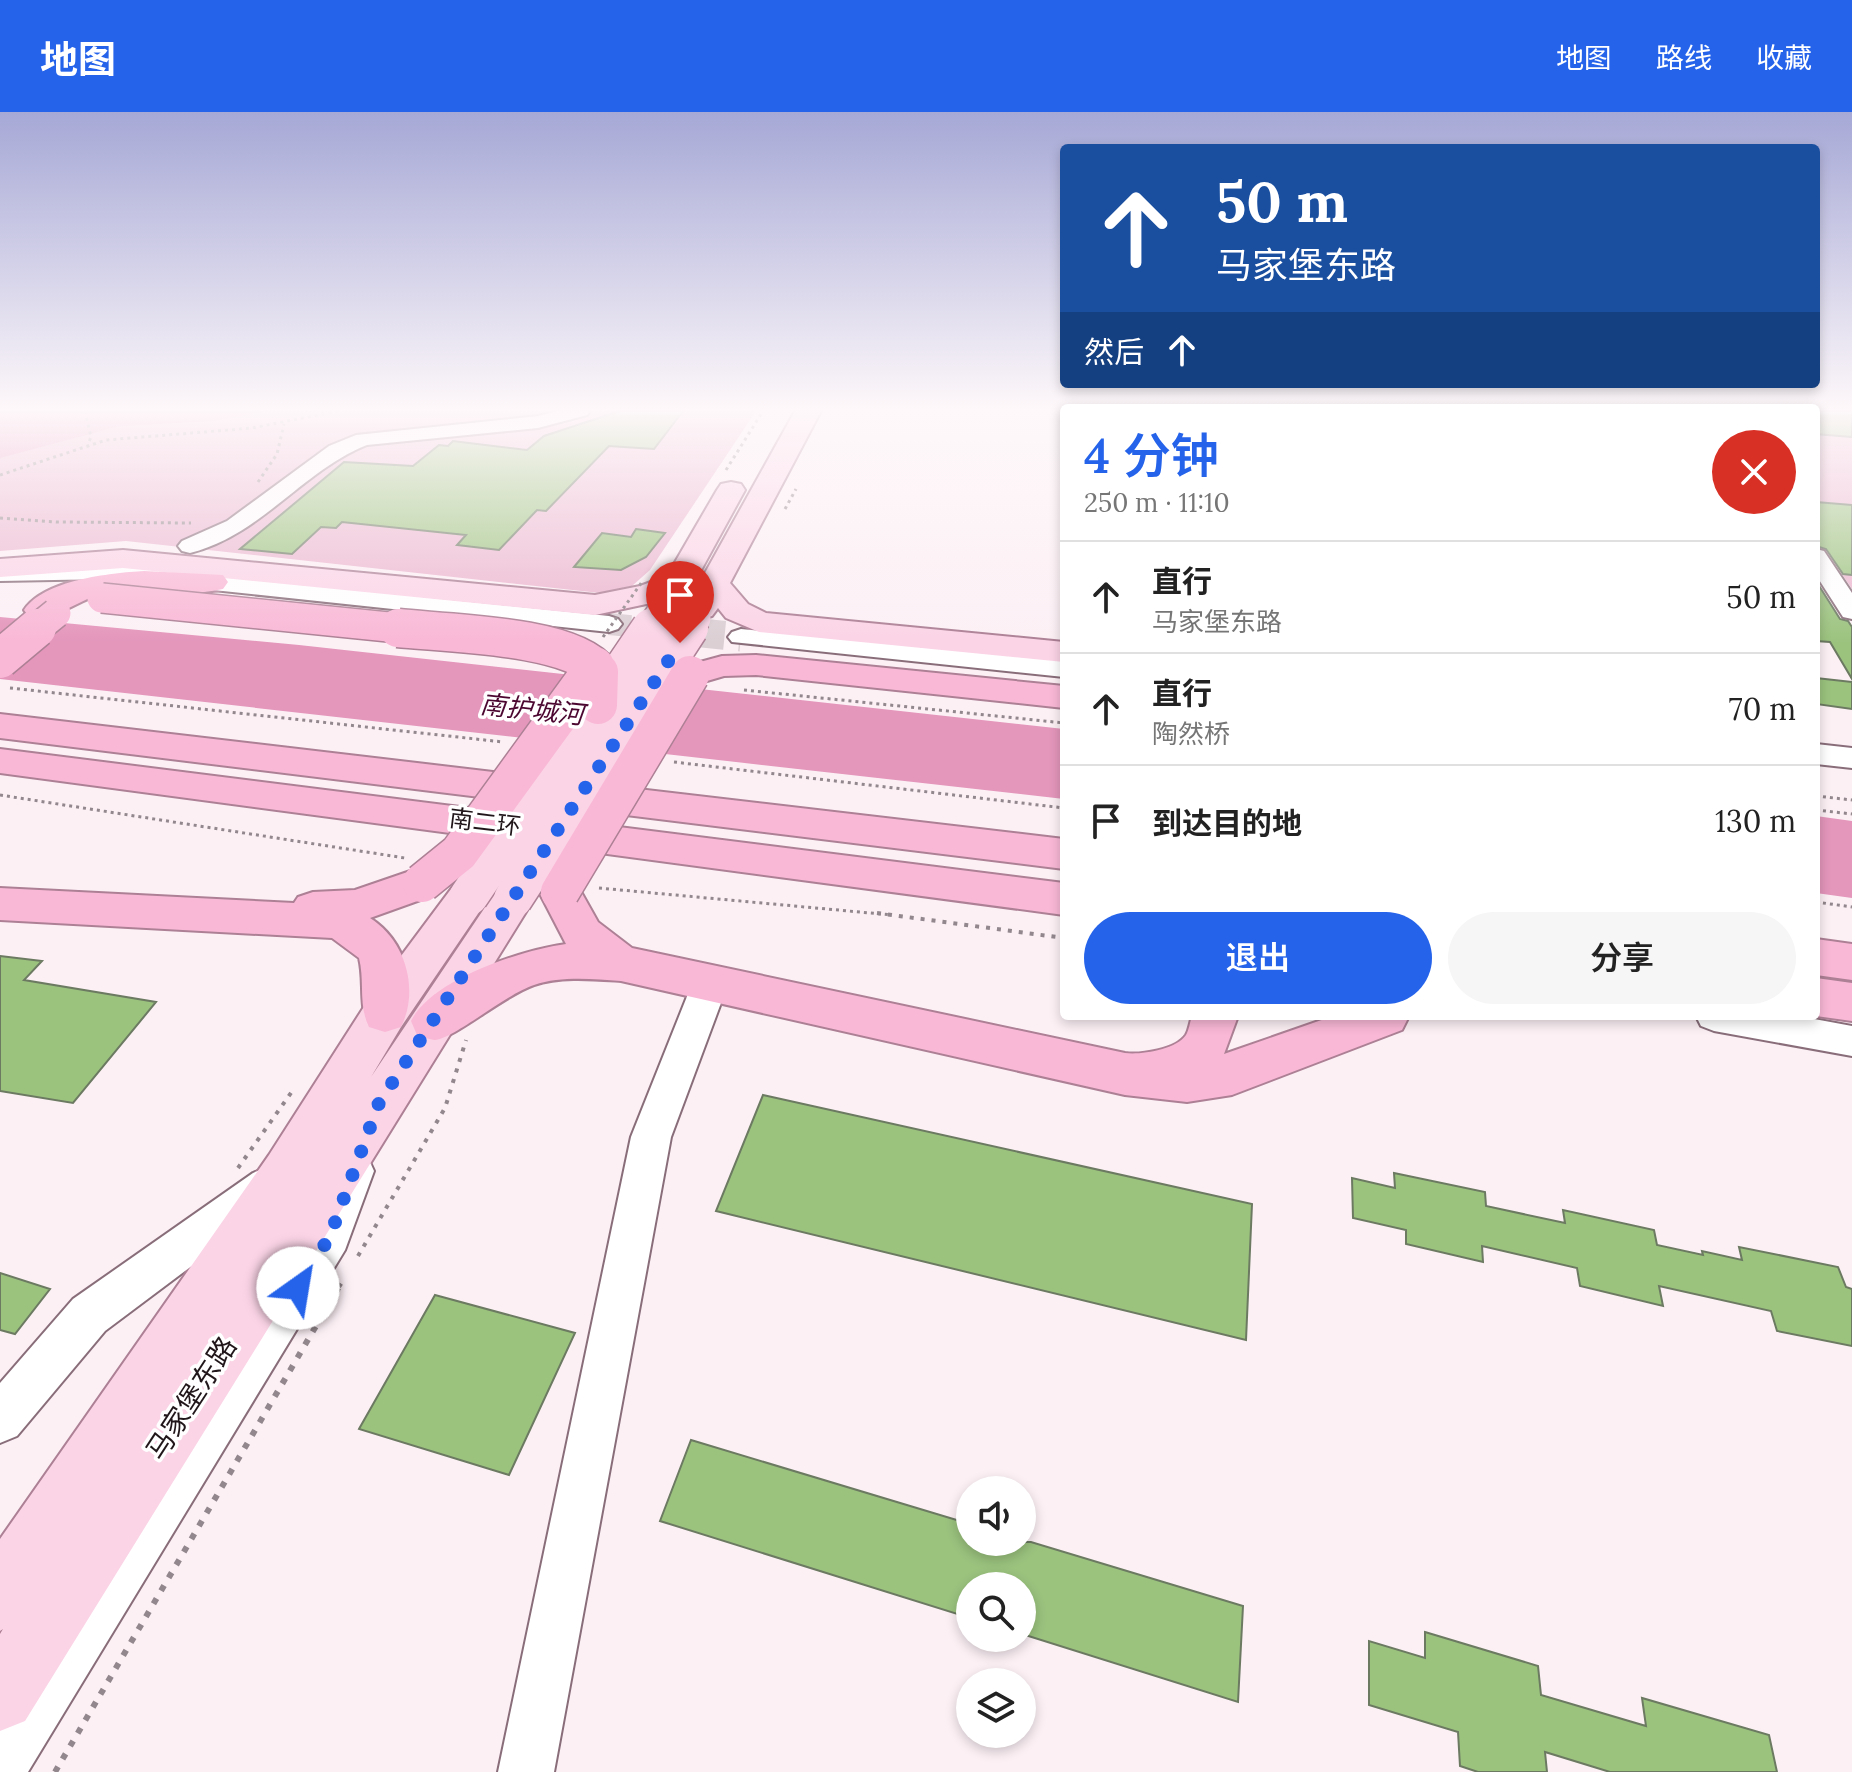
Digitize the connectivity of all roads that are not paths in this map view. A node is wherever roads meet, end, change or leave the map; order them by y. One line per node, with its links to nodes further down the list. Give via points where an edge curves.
1 (285, 488): 4 (street, via 235,526)
2 (732, 488): 8 (main road, 马家堡东路)
3 (767, 488): 9 (main road, 马家堡东路)
4 (190, 546)
5 (1820, 562): 11 (street)
6 (1, 572): 7 (street, via 109,572); 8 (main road, via 123,559 595,605); 10 (street, via 48,589)
7 (212, 582): 10 (highway, via 107,582); 14 (street)
8 (680, 582): 21 (main road, 马家堡东路, bridge)
9 (715, 585): 15 (main road, via 737,611 759,622); 19 (main road, 马家堡东路, bridge)
10 (51, 607): 13 (highway); 14 (highway, bridge, via 102,598 534,642 564,650); 16 (highway, bridge)
11 (1852, 612)
12 (741, 637): 17 (street)
13 (0, 641)
14 (602, 643): 21 (highway, bridge); 33 (highway, bridge, via 459,853)
15 (1060, 652)
16 (0, 659)
17 (1060, 669)
18 (690, 675): 19 (highway); 20 (highway, via 722,666 756,665); 32 (highway, bridge)
19 (649, 694): 32 (main road, 马家堡东路, bridge)
20 (1060, 697)
21 (598, 705): 30 (main road, 马家堡东路, bridge)
22 (0, 706): 24 (highway, via 74,724)
23 (0, 726): 24 (highway, 南二环)
24 (88, 736): 31 (highway, 南二环)
25 (1820, 754): 26 (street)
26 (1852, 758)
27 (0, 761): 28 (highway, 南二环)
28 (61, 768): 29 (highway); 35 (highway, 南二环)
29 (0, 775)
30 (500, 848): 33 (highway, bridge); 46 (main road, 马家堡东路, bridge, via 469,896)
31 (1060, 854)
32 (552, 873): 39 (highway, via 579,932); 46 (main road, 马家堡东路, bridge, via 513,899)
33 (422, 883): 34 (highway, via 357,906 321,909)
34 (0, 889)
35 (1060, 898)
36 (0, 904): 46 (highway, via 337,922 361,931)
37 (1820, 958): 38 (highway)
38 (1852, 962)
39 (621, 963): 40 (highway); 46 (highway, via 539,964 490,982)
40 (710, 984): 48 (highway); 55 (street, via 651,1137)
41 (1820, 998): 42 (highway)
42 (1852, 1002)
43 (1214, 1020): 48 (highway, via 1208,1044 1191,1063)
44 (1375, 1020): 48 (highway, via 1232,1074 1187,1081)
45 (1736, 1020): 47 (street)
46 (429, 1023): 49 (main road, 马家堡东路); 50 (main road, 马家堡东路)
47 (1852, 1041)
48 (1125, 1074)
49 (379, 1103): 53 (main road, 马家堡东路); 54 (street, via 330,1236)
50 (287, 1172): 51 (street, via 89,1315); 52 (main road, 马家堡东路)
51 (0, 1419)
52 (0, 1597)
53 (0, 1696)
54 (0, 1765)
55 (526, 1772)

